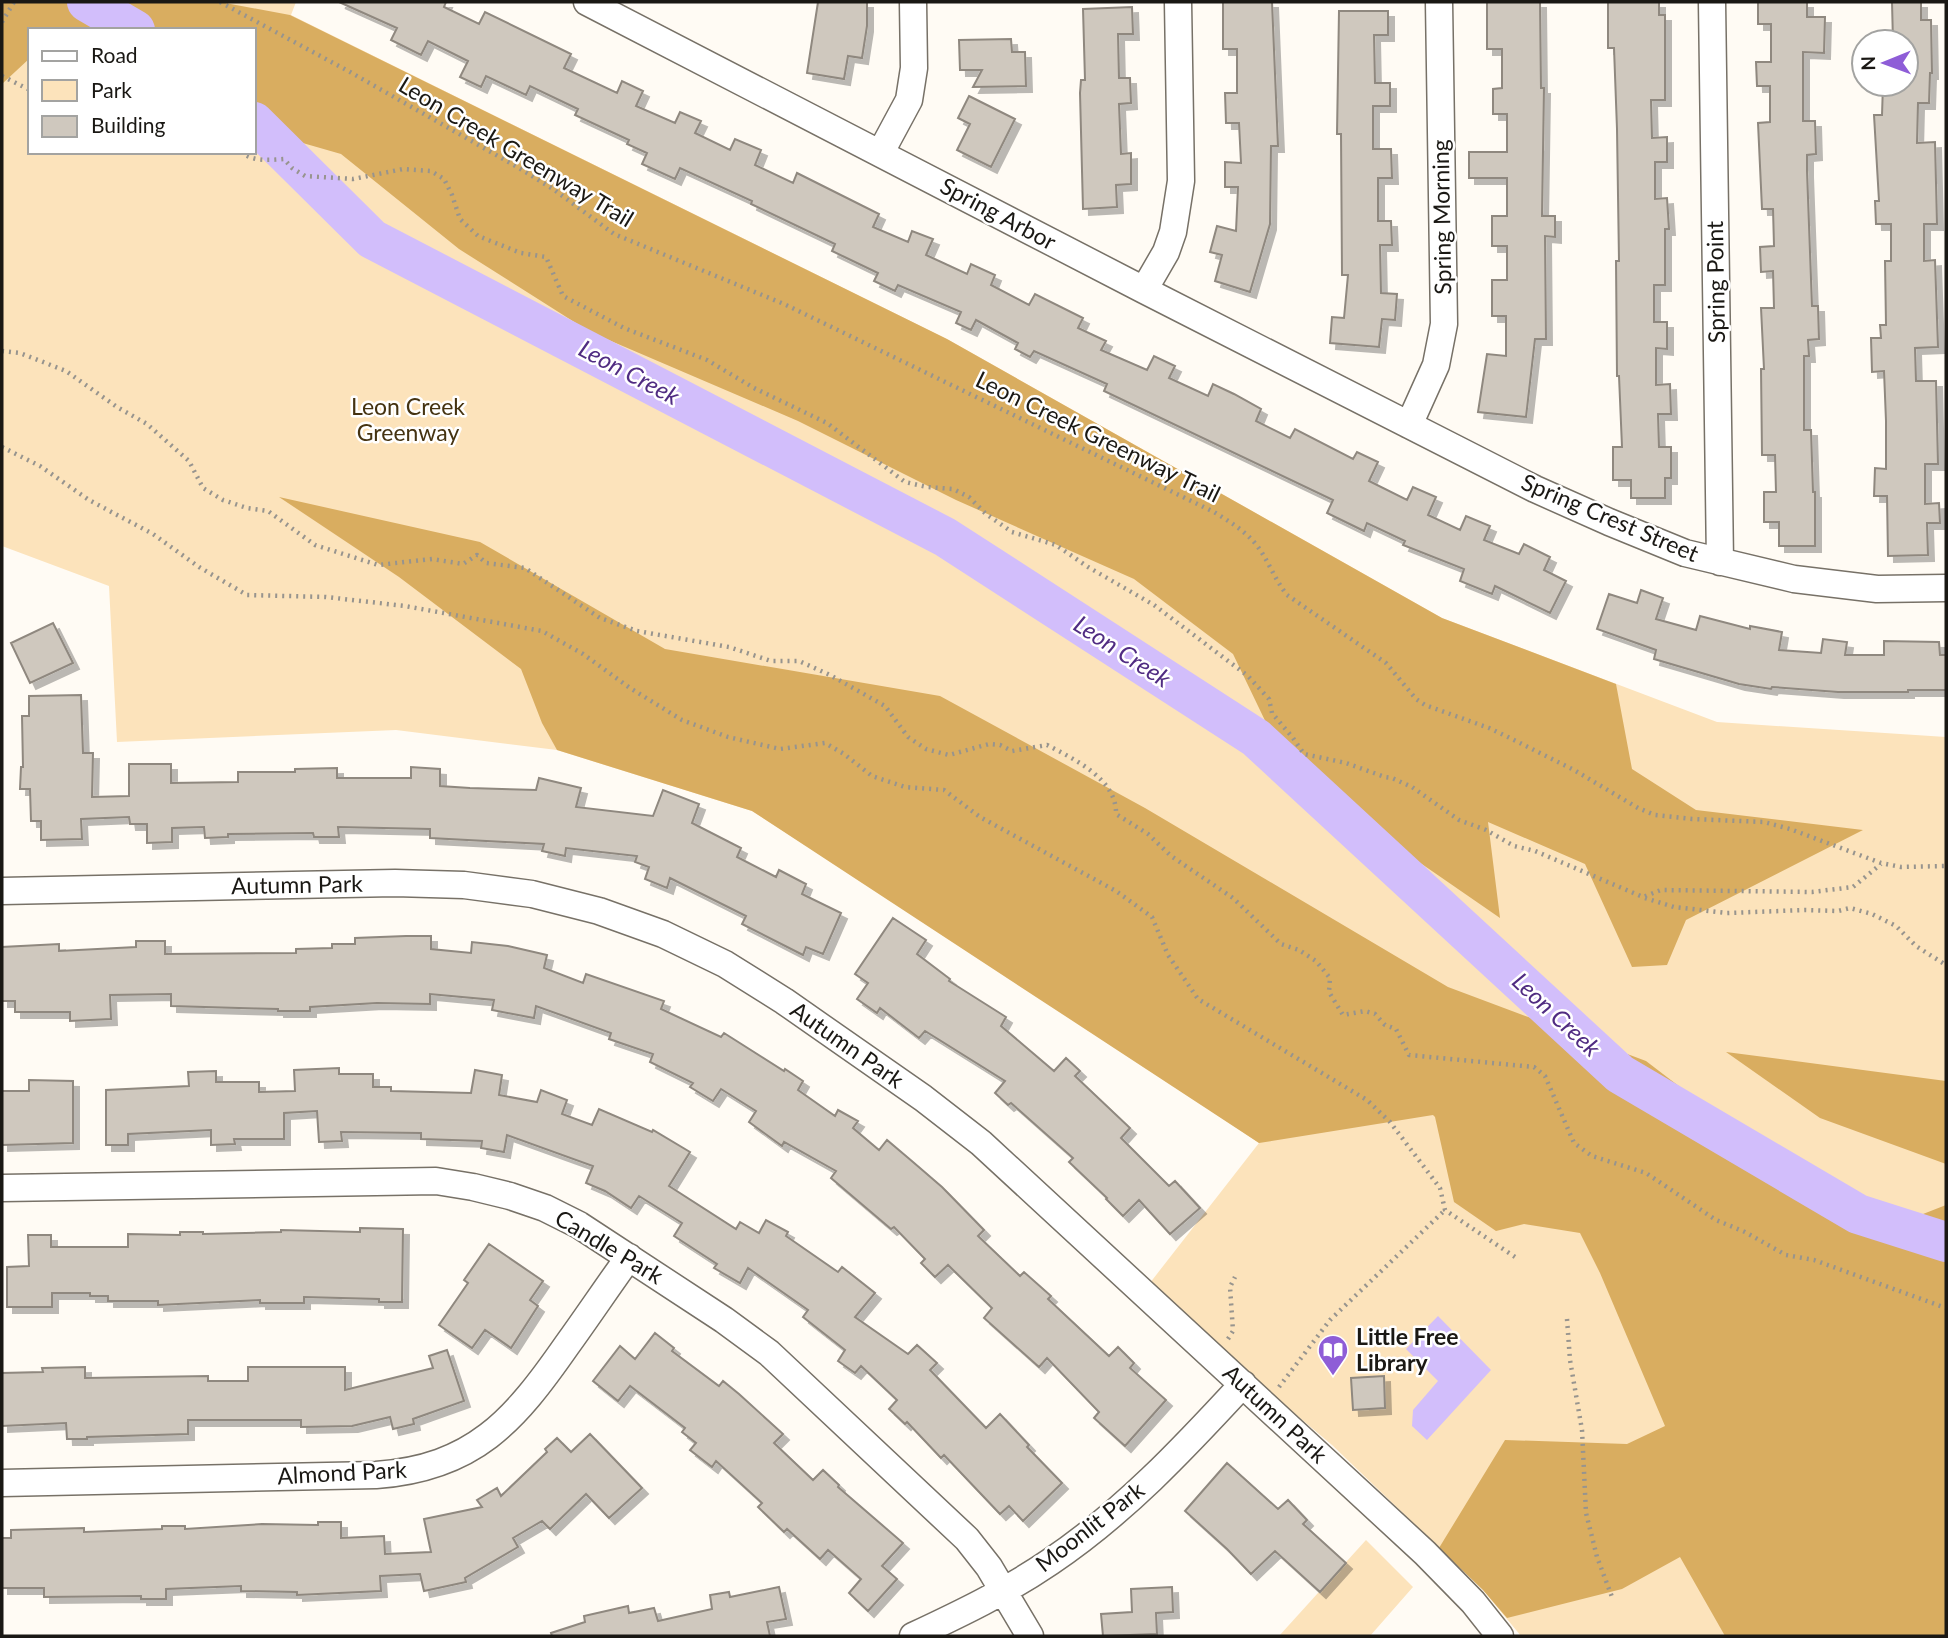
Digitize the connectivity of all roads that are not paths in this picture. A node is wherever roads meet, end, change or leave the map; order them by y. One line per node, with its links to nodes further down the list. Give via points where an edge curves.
1 (587, 2): 6 (street, Spring Arbor)
2 (914, 2): 7 (street, via 909,100)
3 (1178, 2): 8 (street, via 1181,181 1173,232)
4 (1438, 2): 9 (street, Spring Morning, via 1444,324 1436,365)
5 (1712, 2): 10 (street, Spring Point)
6 (620, 9): 7 (street, Spring Arbor)
7 (881, 152): 8 (street, Spring Arbor)
8 (1144, 290): 9 (street, Spring Arbor)
9 (1409, 425): 10 (street, Spring Crest Street, via 1609,522)
10 (1720, 562): 11 (street, Spring Crest Street, via 1825,584)
11 (1946, 588)
12 (2, 891): 15 (street, Autumn Park, via 464,885 585,907 663,934 784,1000 972,1135)
13 (2, 1188): 14 (street, Candle Park, via 436,1181 545,1208)
14 (629, 1257): 16 (street, Almond Park, via 510,1420 476,1446 438,1464 376,1475); 17 (street, Candle Park, via 769,1353 942,1514 974,1548)
15 (1243, 1384): 17 (street, Moonlit Park, via 1118,1511 1050,1562); 20 (street, Autumn Park, via 1425,1553)
16 (2, 1483)
17 (1003, 1590): 18 (street, Moonlit Park); 19 (street, Candle Park)
18 (913, 1636)
19 (1030, 1636)
20 (1500, 1636)

